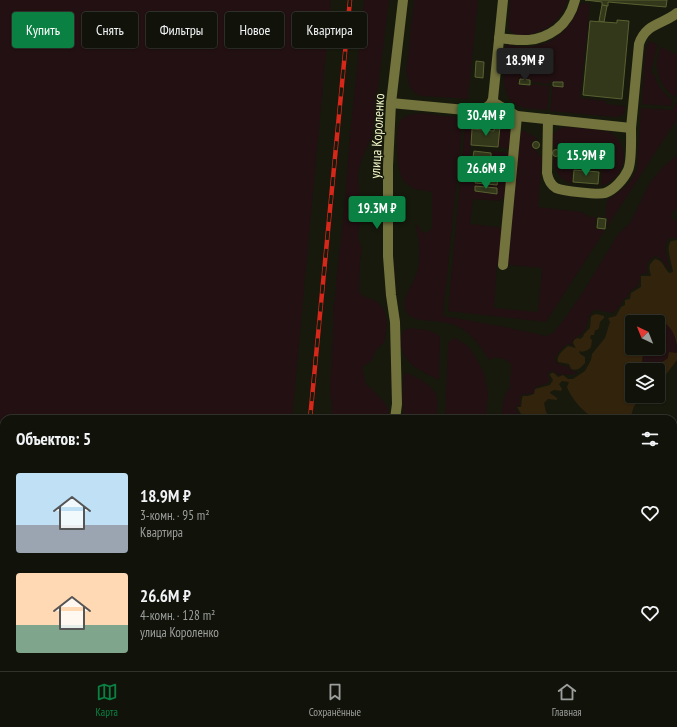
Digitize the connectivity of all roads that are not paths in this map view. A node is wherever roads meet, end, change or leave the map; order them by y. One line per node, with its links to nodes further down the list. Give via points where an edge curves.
1 (403, 0): 7 (street, улица Короленко)
2 (503, 0): 5 (street)
3 (574, 0): 5 (street, via 566,20 548,35 524,40)
4 (677, 13): 10 (street, via 649,29 641,38)
5 (499, 38): 6 (street)
6 (492, 102): 7 (street, via 482,110 476,111); 8 (street)
7 (391, 103): 12 (street, улица Короленко, via 388,256 395,322)
8 (517, 116): 9 (street); 11 (street)
9 (548, 119): 10 (street); 10 (street, via 548,178 557,188 563,190 602,194 613,188 629,169)
10 (631, 128)
11 (503, 265)
12 (396, 415)

